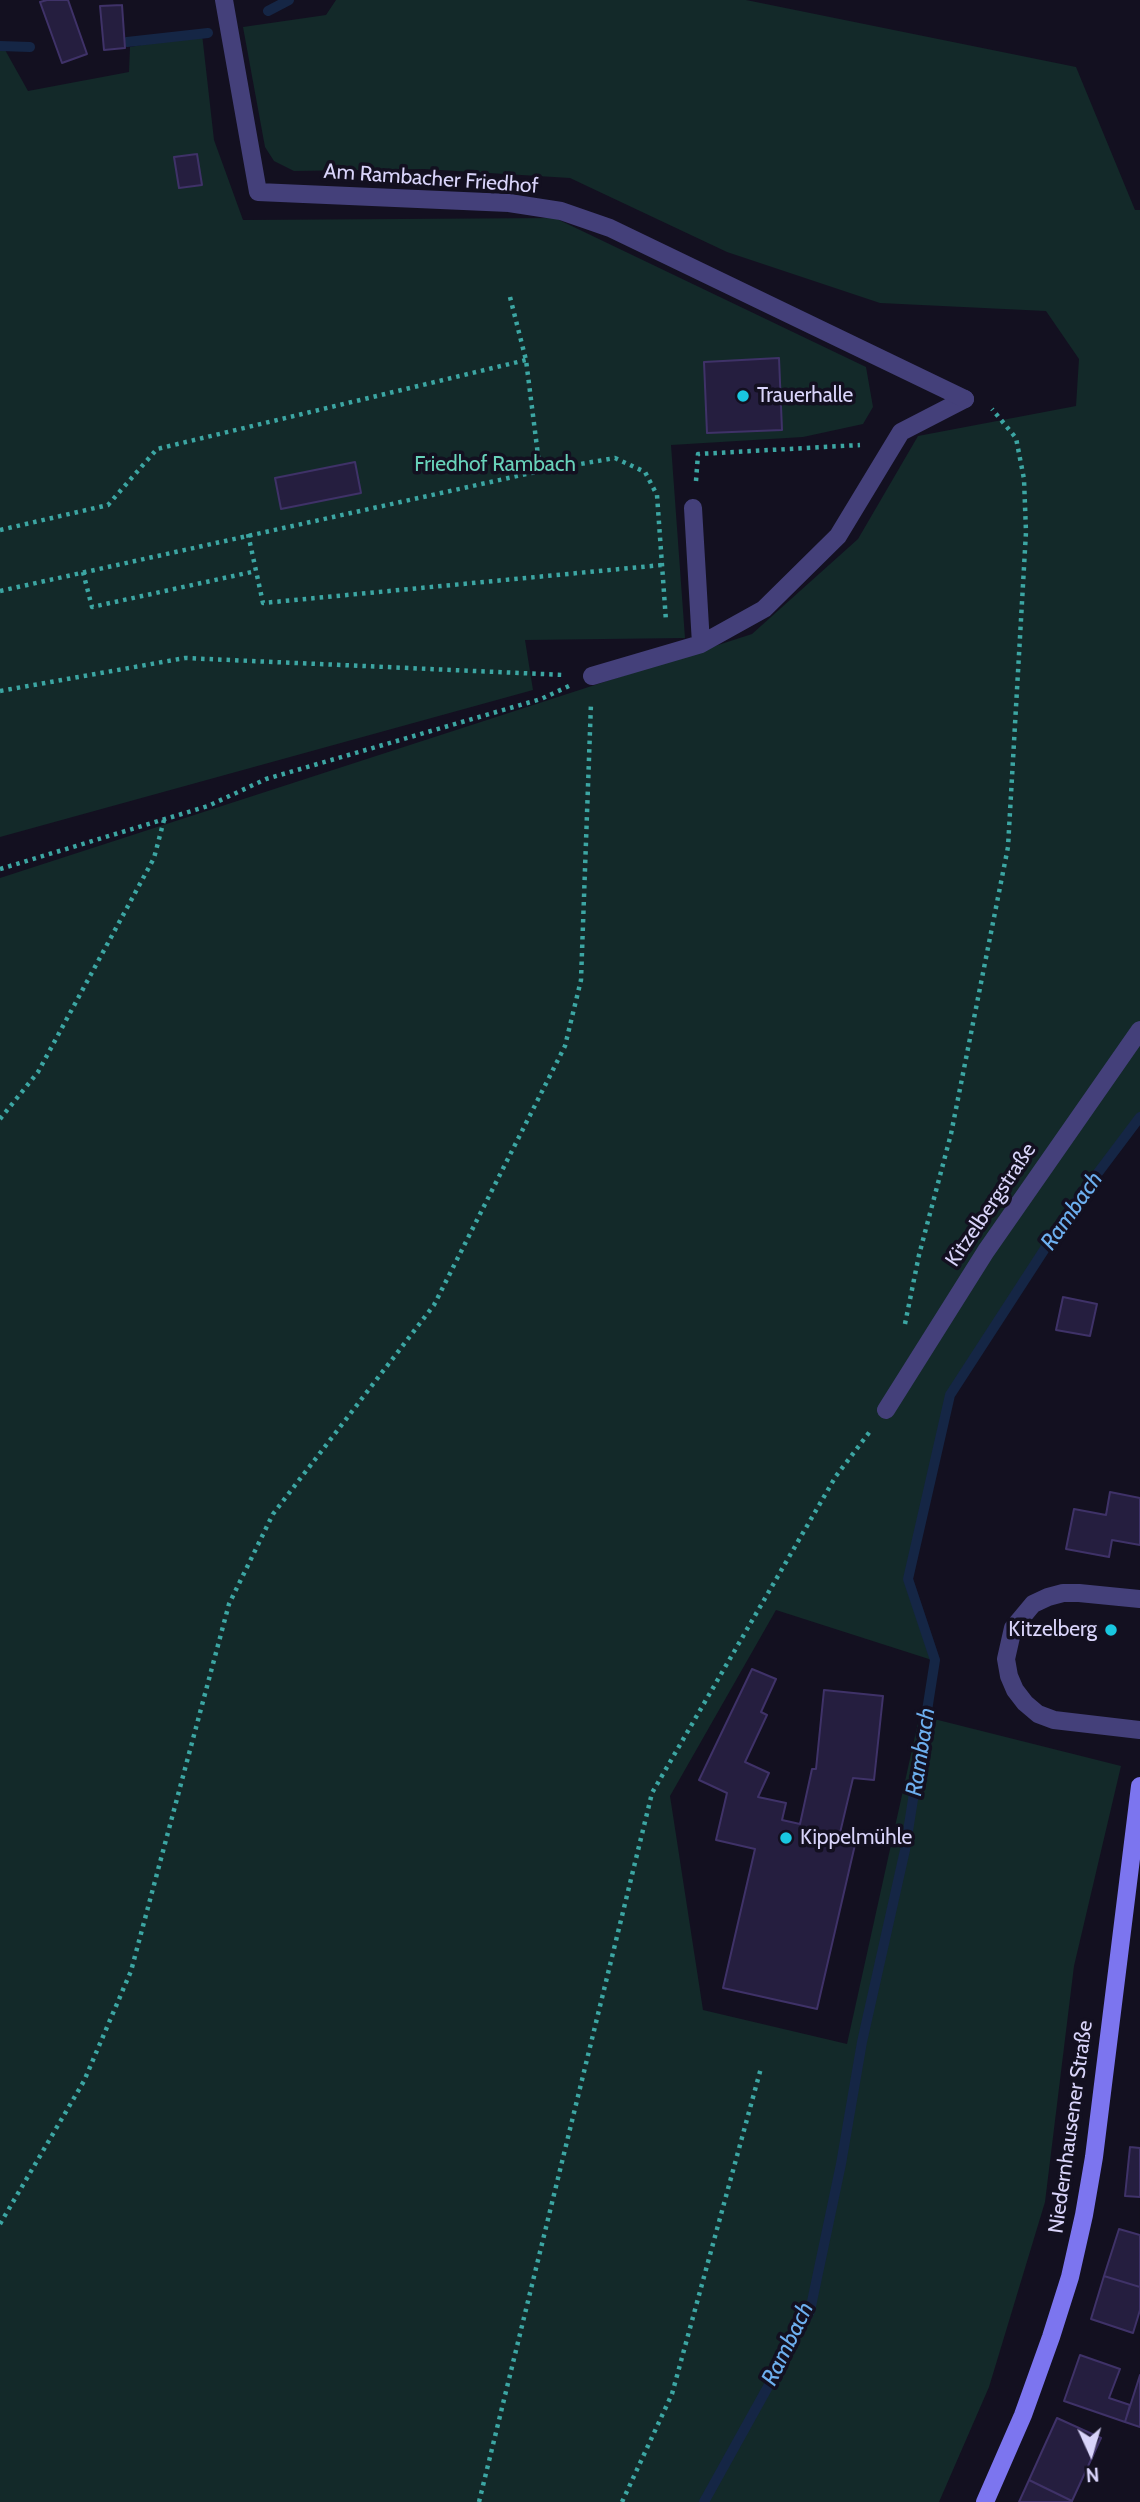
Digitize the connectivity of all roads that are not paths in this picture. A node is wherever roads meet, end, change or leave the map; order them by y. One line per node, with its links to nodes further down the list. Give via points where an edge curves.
1 (224, 0): 3 (street, Am Rambacher Friedhof, via 258,192 509,203 561,211 610,228 965,399 901,432 838,536 764,608)
2 (693, 508): 3 (street)
3 (701, 644): 4 (street)
4 (592, 676)
5 (1140, 1030): 6 (street, Kitzelbergstraße, via 986,1251)
6 (886, 1410)
7 (1140, 1599): 8 (street, via 1079,1593 1048,1597 1033,1604 1013,1628 1006,1659 1015,1690 1038,1714)
8 (1140, 1730)
9 (1140, 1786): 10 (main road, Niedernhausener Straße, via 1084,2215 1051,2337)
10 (985, 2502)

